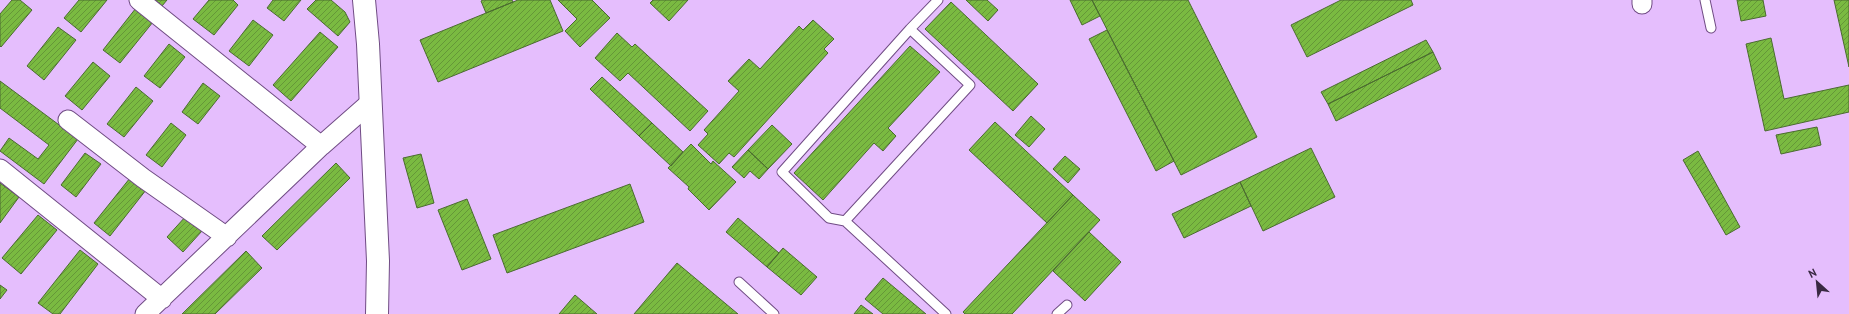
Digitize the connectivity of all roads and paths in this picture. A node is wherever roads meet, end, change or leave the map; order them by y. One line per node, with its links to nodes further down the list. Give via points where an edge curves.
1 (139, 0): 9 (street)
2 (364, 0): 7 (street)
3 (938, 0): 6 (lane)
4 (1704, 0): 5 (lane)
5 (1711, 28)
6 (910, 29): 11 (lane, via 970,85); 11 (lane, via 782,172 829,218)
7 (370, 102): 9 (street); 17 (street, via 378,261)
8 (68, 120): 12 (street)
9 (321, 146): 12 (street)
10 (0, 169): 14 (street)
11 (845, 221): 19 (lane)
12 (227, 238): 14 (street)
13 (739, 282): 18 (lane)
14 (162, 299): 16 (street)
15 (1066, 305): 20 (lane)
16 (145, 314)
17 (377, 314)
18 (774, 314)
19 (946, 314)
20 (1057, 314)

